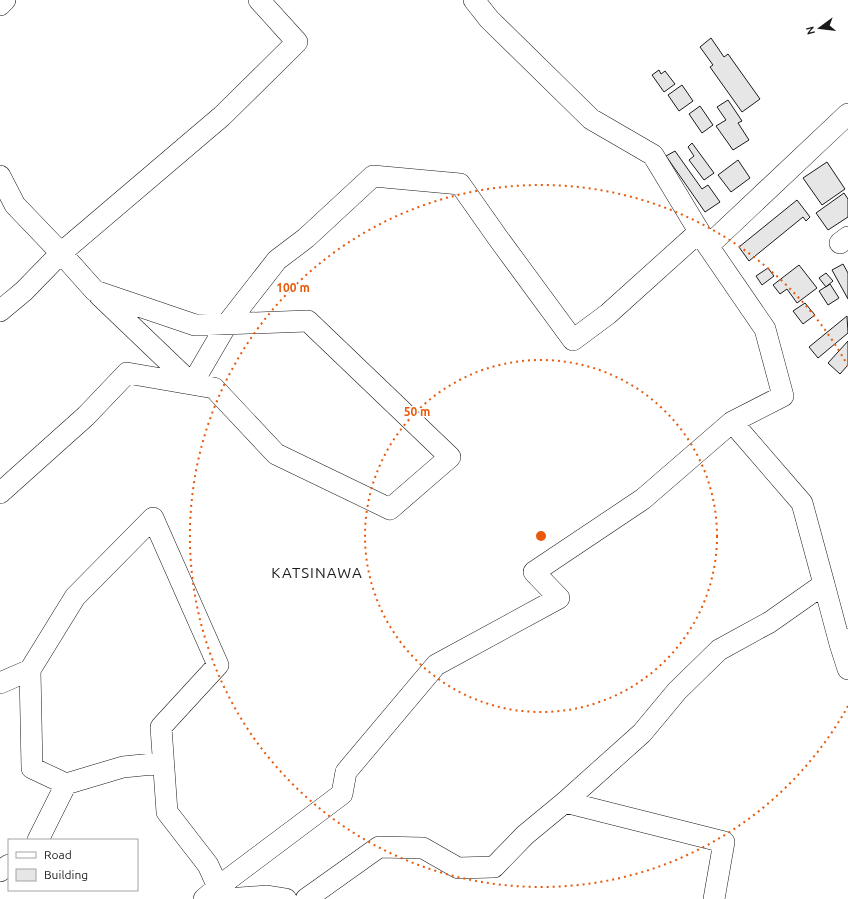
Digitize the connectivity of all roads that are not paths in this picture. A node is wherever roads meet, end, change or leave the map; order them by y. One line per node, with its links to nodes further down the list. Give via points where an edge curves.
1 (5, 0): 4 (street)
2 (259, 0): 8 (street, via 297,42 222,116)
3 (474, 0): 7 (street, via 489,19 592,119 653,154)
4 (0, 6)
5 (848, 114): 7 (street)
6 (0, 176): 8 (street, via 15,205)
7 (704, 239): 11 (street, via 573,340 460,184 373,176 306,238 277,260); 13 (street, via 765,329 783,396)
8 (62, 253): 9 (street); 10 (street)
9 (95, 291): 11 (street, via 195,325); 12 (street)
10 (0, 311)
11 (227, 324): 12 (street); 12 (street, via 308,321 450,457 390,509 276,454 214,388)
12 (192, 384): 14 (street, via 128,373 86,416)
13 (732, 422): 15 (street, via 802,503); 24 (street, via 643,499 534,572 559,598 436,665 346,772 342,794)
14 (0, 493)
15 (824, 584): 16 (street); 22 (street, via 770,622 719,650 677,691 642,733)
16 (844, 641): 17 (street)
17 (848, 669)
18 (30, 670): 19 (street); 20 (street, via 75,597 153,518 218,665 161,727); 21 (street, via 32,768)
19 (0, 683)
20 (163, 763): 21 (street, via 123,767); 24 (street, via 167,812 208,865)
21 (66, 784): 23 (street)
22 (565, 802): 26 (street, via 494,867 458,868 423,848 379,847); 27 (street, via 724,842)
23 (38, 839)
24 (218, 896): 25 (street, via 267,896)
25 (286, 899)
26 (306, 899)
27 (714, 899)

